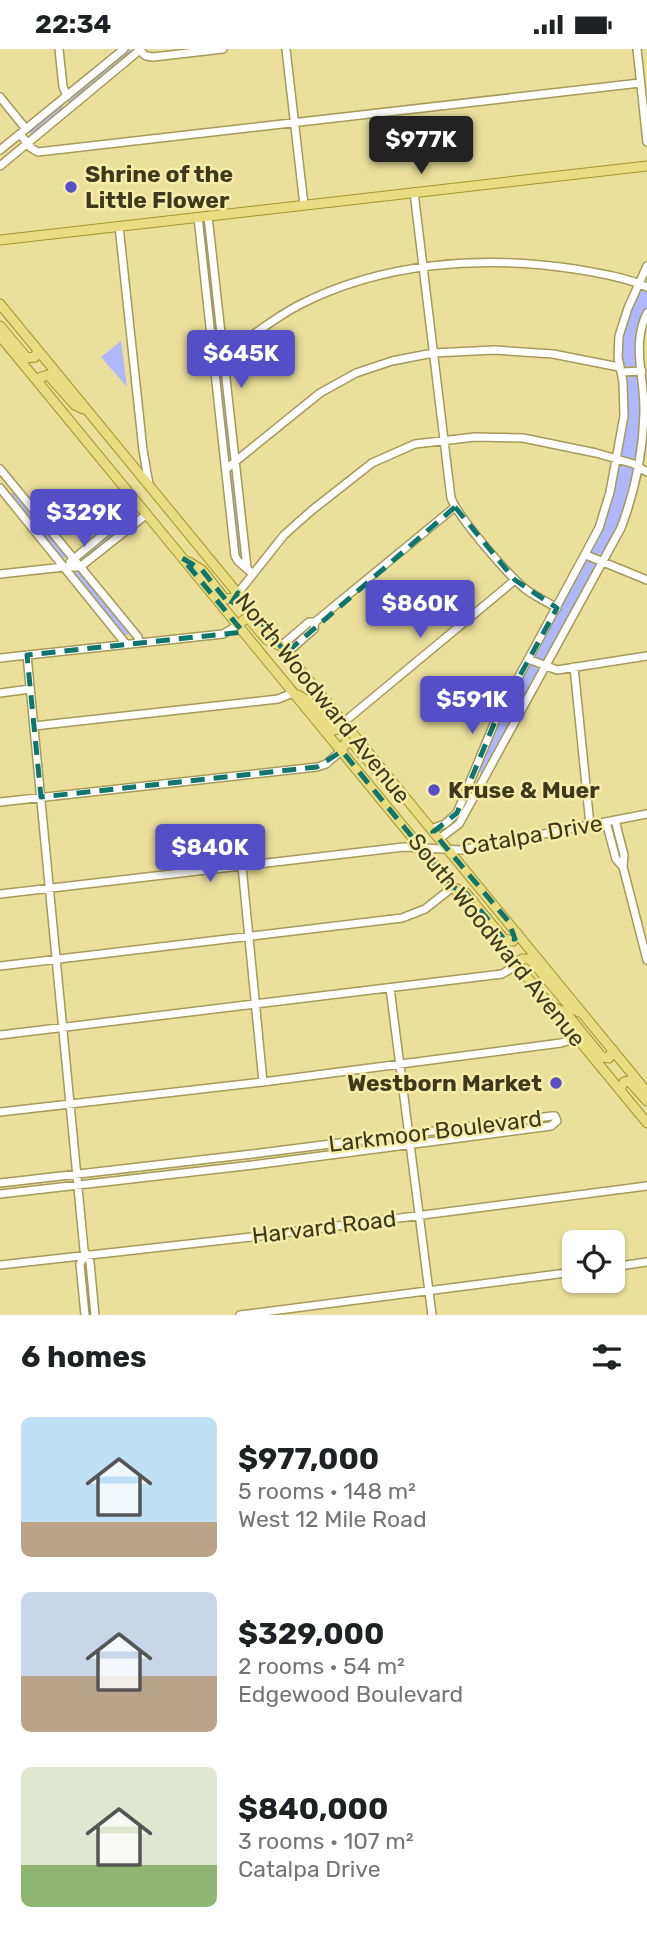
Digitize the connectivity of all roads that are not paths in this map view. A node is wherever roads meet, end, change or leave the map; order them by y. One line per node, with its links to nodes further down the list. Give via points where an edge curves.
1 (59, 49): 9 (street)
2 (124, 49): 9 (street)
3 (139, 49): 4 (street, via 153,57); 10 (street)
4 (223, 49)
5 (286, 49): 11 (street)
6 (637, 49): 7 (street)
7 (640, 83): 11 (street); 13 (street)
8 (0, 97): 12 (street)
9 (65, 98): 10 (street); 12 (street)
10 (69, 109): 14 (street)
11 (295, 123): 14 (street, via 38,152); 19 (street)
12 (23, 131): 14 (street); 15 (street)
13 (647, 142)
14 (27, 143): 16 (street)
15 (0, 150)
16 (0, 166)
17 (647, 166): 18 (main road)
18 (414, 192): 19 (main road); 23 (street)
19 (304, 205): 20 (main road)
20 (203, 216): 21 (main road); 33 (street); 34 (street)
21 (119, 226): 22 (main road); 40 (street)
22 (0, 240)
23 (423, 267): 25 (street, via 528,264); 32 (street); 33 (street, via 372,277 318,296 276,319)
24 (647, 267): 25 (street)
25 (639, 283): 26 (street); 35 (street, via 621,328)
26 (647, 287)
27 (0, 303): 31 (main road, North Woodward Avenue)
28 (647, 313): 36 (street, via 638,340)
29 (0, 326): 31 (main road, via 27,358 35,357)
30 (0, 336): 37 (main road, South Woodward Avenue)
31 (38, 350): 38 (main road, North Woodward Avenue)
32 (433, 353): 35 (street, via 526,351 576,357); 39 (street); 43 (street, via 380,364 339,382)
33 (224, 358): 34 (street); 43 (street)
34 (215, 362): 45 (street)
35 (620, 370): 36 (street); 42 (street, via 624,416)
36 (644, 376): 44 (street)
37 (39, 383): 38 (main road, via 48,375 75,405); 51 (main road, South Woodward Avenue)
38 (88, 412): 41 (main road, North Woodward Avenue)
39 (443, 439): 42 (street, via 523,437); 52 (street); 60 (street, via 406,446 364,468 295,525)
40 (143, 450): 41 (street); 49 (street)
41 (126, 457): 49 (main road, North Woodward Avenue)
42 (617, 460): 44 (street); 54 (street, via 607,504)
43 (235, 463): 45 (street); 60 (street)
44 (638, 466): 47 (street); 57 (street, via 625,519)
45 (226, 469): 60 (street, via 235,556)
46 (0, 470): 48 (street)
47 (647, 472)
48 (12, 484): 50 (street); 56 (street)
49 (149, 484): 64 (main road, North Woodward Avenue)
50 (1, 490): 58 (street)
51 (139, 505): 53 (main road, South Woodward Avenue); 56 (street)
52 (455, 507): 62 (street); 69 (street, via 315,622 309,622)
53 (147, 515): 55 (main road, South Woodward Avenue); 59 (street)
54 (586, 555): 57 (street); 65 (street)
55 (182, 558): 64 (main road, via 202,570 225,599); 66 (main road, South Woodward Avenue)
56 (73, 559): 58 (street); 59 (street)
57 (603, 563): 63 (street); 74 (street)
58 (64, 567): 59 (street); 61 (street); 68 (street)
59 (80, 567): 67 (street, via 138,636)
60 (250, 572): 64 (street)
61 (0, 574)
62 (515, 580): 65 (street); 79 (street)
63 (647, 580)
64 (238, 593): 69 (main road, North Woodward Avenue)
65 (557, 608): 73 (street)
66 (238, 625): 67 (street, via 223,634); 69 (main road, via 249,619 268,640); 78 (main road, South Woodward Avenue)
67 (139, 643): 68 (street)
68 (126, 644): 70 (street)
69 (284, 649): 79 (main road, North Woodward Avenue)
70 (27, 655): 72 (street); 76 (street)
71 (647, 656): 75 (street)
72 (0, 658)
73 (528, 659): 74 (street); 82 (street)
74 (545, 667): 75 (street); 83 (street)
75 (574, 667): 90 (street)
76 (30, 689): 77 (street); 80 (street)
77 (0, 693)
78 (293, 693): 79 (main road, via 309,702 334,730); 80 (street, via 278,699); 81 (main road, South Woodward Avenue)
79 (344, 722): 85 (main road, North Woodward Avenue)
80 (34, 726): 84 (street)
81 (341, 751): 84 (street, via 317,767); 85 (main road, via 346,742 353,744 389,786); 93 (main road, South Woodward Avenue)
82 (472, 775): 83 (street); 91 (street, via 457,813)
83 (483, 780): 92 (street, via 458,824)
84 (41, 797): 86 (street); 98 (street)
85 (408, 800): 91 (main road, North Woodward Avenue)
86 (0, 803)
87 (647, 814): 88 (street, Catalpa Drive)
88 (615, 820): 89 (street, Catalpa Drive); 96 (street)
89 (606, 822): 90 (street, Catalpa Drive); 96 (street, via 616,859)
90 (590, 825): 94 (street, Catalpa Drive)
91 (432, 829): 92 (main road, North Woodward Avenue)
92 (439, 839): 94 (main road, North Woodward Avenue)
93 (420, 847): 94 (street, Catalpa Drive); 95 (street, Catalpa Drive); 97 (main road, South Woodward Avenue)
94 (448, 849): 100 (main road, North Woodward Avenue)
95 (242, 866): 98 (street, Catalpa Drive); 101 (street)
96 (623, 867): 103 (street)
97 (453, 887): 100 (main road, via 466,893 504,939 513,941); 101 (street, via 409,916); 104 (main road, South Woodward Avenue)
98 (50, 888): 99 (street, Catalpa Drive); 102 (street)
99 (0, 894)
100 (517, 933): 109 (main road, North Woodward Avenue)
101 (248, 936): 102 (street); 107 (street)
102 (56, 959): 105 (street); 110 (street)
103 (647, 960)
104 (517, 965): 106 (street, via 505,974); 108 (main road, South Woodward Avenue); 109 (main road, via 530,959 570,1007)
105 (0, 966)
106 (390, 988): 107 (street); 114 (street)
107 (255, 1005): 110 (street); 115 (street)
108 (551, 1007): 112 (main road, South Woodward Avenue); 113 (main road, via 566,1013 602,1057 609,1058)
109 (584, 1014): 113 (main road, North Woodward Avenue)
110 (62, 1028): 111 (street); 120 (street)
111 (0, 1035)
112 (577, 1038): 114 (street); 116 (main road, South Woodward Avenue)
113 (613, 1050): 117 (main road, North Woodward Avenue)
114 (400, 1064): 115 (street); 124 (street)
115 (263, 1081): 120 (street)
116 (620, 1090): 118 (main road, South Woodward Avenue); 119 (main road, via 629,1081)
117 (647, 1092)
118 (627, 1098): 122 (main road); 123 (main road, South Woodward Avenue)
119 (647, 1101)
120 (70, 1104): 121 (street); 128 (street)
121 (0, 1112)
122 (647, 1112)
123 (647, 1123)
124 (409, 1134): 125 (street); 125 (street, Larkmoor Boulevard, via 552,1116 558,1121 551,1126); 126 (street, Larkmoor Boulevard)
125 (410, 1145): 127 (street, Larkmoor Boulevard); 133 (street)
126 (251, 1154): 127 (street); 128 (street, Larkmoor Boulevard)
127 (253, 1165): 130 (street, Larkmoor Boulevard)
128 (76, 1174): 129 (street, Larkmoor Boulevard); 130 (street)
129 (0, 1183)
130 (78, 1185): 132 (street, Larkmoor Boulevard); 134 (street)
131 (647, 1186): 133 (street, Harvard Road)
132 (0, 1194)
133 (419, 1215): 134 (street, Harvard Road); 139 (street)
134 (85, 1255): 136 (street, Harvard Road); 140 (street, via 80,1264); 141 (street, via 90,1262)
135 (647, 1262): 137 (street)
136 (0, 1265)
137 (625, 1265)
138 (562, 1273): 139 (street)
139 (429, 1290): 142 (street); 143 (street)
140 (85, 1315)
141 (95, 1315)
142 (240, 1315)
143 (432, 1315)

